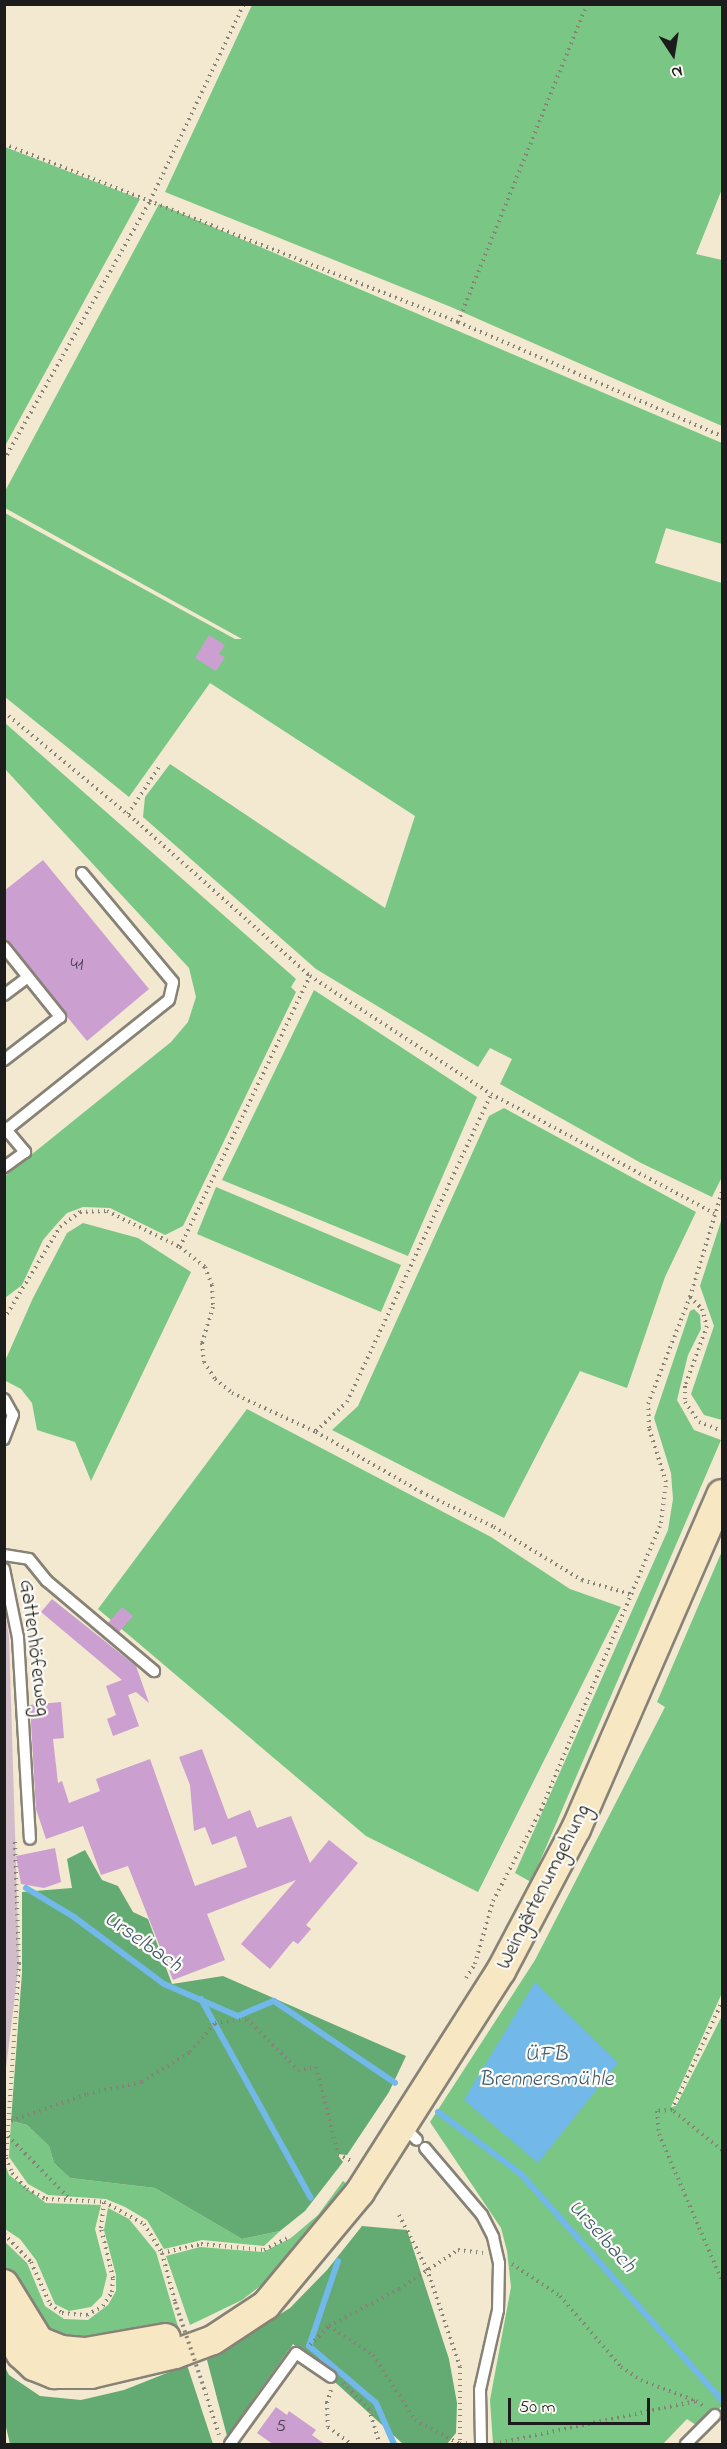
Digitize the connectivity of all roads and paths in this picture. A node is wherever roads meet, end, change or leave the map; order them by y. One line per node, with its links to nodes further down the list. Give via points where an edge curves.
1 (244, 4): 4 (path)
2 (587, 4): 5 (path)
3 (4, 144): 4 (path)
4 (150, 201): 5 (path); 7 (path)
5 (458, 322): 6 (path)
6 (723, 436)
7 (4, 460)
8 (4, 712): 10 (path)
9 (159, 767): 10 (path)
10 (128, 814): 14 (path)
11 (82, 873): 18 (lane, via 173,982 169,1000)
12 (4, 947): 13 (lane)
13 (28, 976): 15 (lane); 16 (lane, via 60,1017)
14 (310, 976): 17 (path); 22 (path)
15 (4, 995)
16 (4, 1060)
17 (491, 1094): 21 (path); 26 (path, via 347,1402)
18 (5, 1129): 19 (lane, via 25,1152)
19 (4, 1167)
20 (723, 1192): 21 (path)
21 (714, 1213): 23 (path)
22 (180, 1247): 24 (path, via 107,1212 80,1212 60,1227); 26 (path, via 205,1267 212,1285 213,1307 202,1343 204,1362 215,1379 232,1392)
23 (690, 1297): 27 (path, via 702,1309 707,1326 685,1386 685,1402 692,1415); 32 (path, via 648,1404 649,1428 666,1482 666,1503)
24 (4, 1319)
25 (4, 1400): 28 (lane, via 13,1415)
26 (316, 1431): 32 (path, via 421,1492 494,1527 582,1580)
27 (723, 1431)
28 (4, 1439)
29 (723, 1494): 41 (main road, Weingärtenumgehung, via 576,1829)
30 (4, 1555): 33 (lane, via 28,1558 47,1581)
31 (4, 1569): 34 (lane, Gattenhöferweg, via 18,1638)
32 (633, 1595): 36 (path, via 541,1809 493,1901 474,1964)
33 (154, 1671)
34 (30, 1839)
35 (19, 1963): 40 (path)
36 (462, 1984)
37 (723, 2002): 38 (path)
38 (672, 2110): 42 (path); 54 (path, via 657,2111 659,2134)
39 (11, 2121): 43 (path, via 87,2094 142,2082 190,2052 214,2023 247,2019 298,2070 316,2067)
40 (8, 2136): 46 (path); 46 (path, via 6,2157 12,2174 27,2189 46,2199)
41 (416, 2138): 50 (main road, Weingärtenumgehung); 52 (lane, via 482,2215)
42 (723, 2150)
43 (338, 2154)
44 (360, 2154): 45 (path)
45 (347, 2172)
46 (70, 2199): 47 (path)
47 (104, 2202): 49 (path, via 101,2228 113,2278 112,2292 103,2306 87,2315 62,2313 50,2304 31,2262); 51 (path, via 144,2224)
48 (399, 2215): 53 (path)
49 (4, 2234)
50 (305, 2240): 51 (path, via 264,2250 201,2244); 55 (main road, Weingärtenumgehung, via 258,2298 206,2327 86,2352 61,2350 39,2341); 56 (main road, Weingärtenumgehung, via 257,2312 213,2340 175,2354 91,2374 54,2374 34,2366 21,2354)
51 (162, 2253): 64 (path, bridge)
52 (497, 2255): 53 (path, via 458,2250); 60 (path, via 560,2296 621,2367 641,2380); 62 (lane, via 498,2310 480,2390)
53 (427, 2269): 57 (path, via 399,2289); 63 (path, via 460,2367)
54 (723, 2281)
55 (4, 2284)
56 (4, 2326)
57 (329, 2326): 58 (path, via 309,2346); 63 (path, via 373,2355 415,2420)
58 (296, 2352): 59 (lane); 65 (lane)
59 (335, 2379): 66 (path, via 328,2393 326,2419 328,2427); 67 (path, via 369,2409)
60 (696, 2401): 61 (path); 62 (path, via 493,2444)
61 (715, 2415): 68 (lane)
62 (481, 2443): 63 (path)
63 (460, 2444)
64 (222, 2445)
65 (230, 2445)
66 (351, 2445)
67 (380, 2445)
68 (686, 2445)

